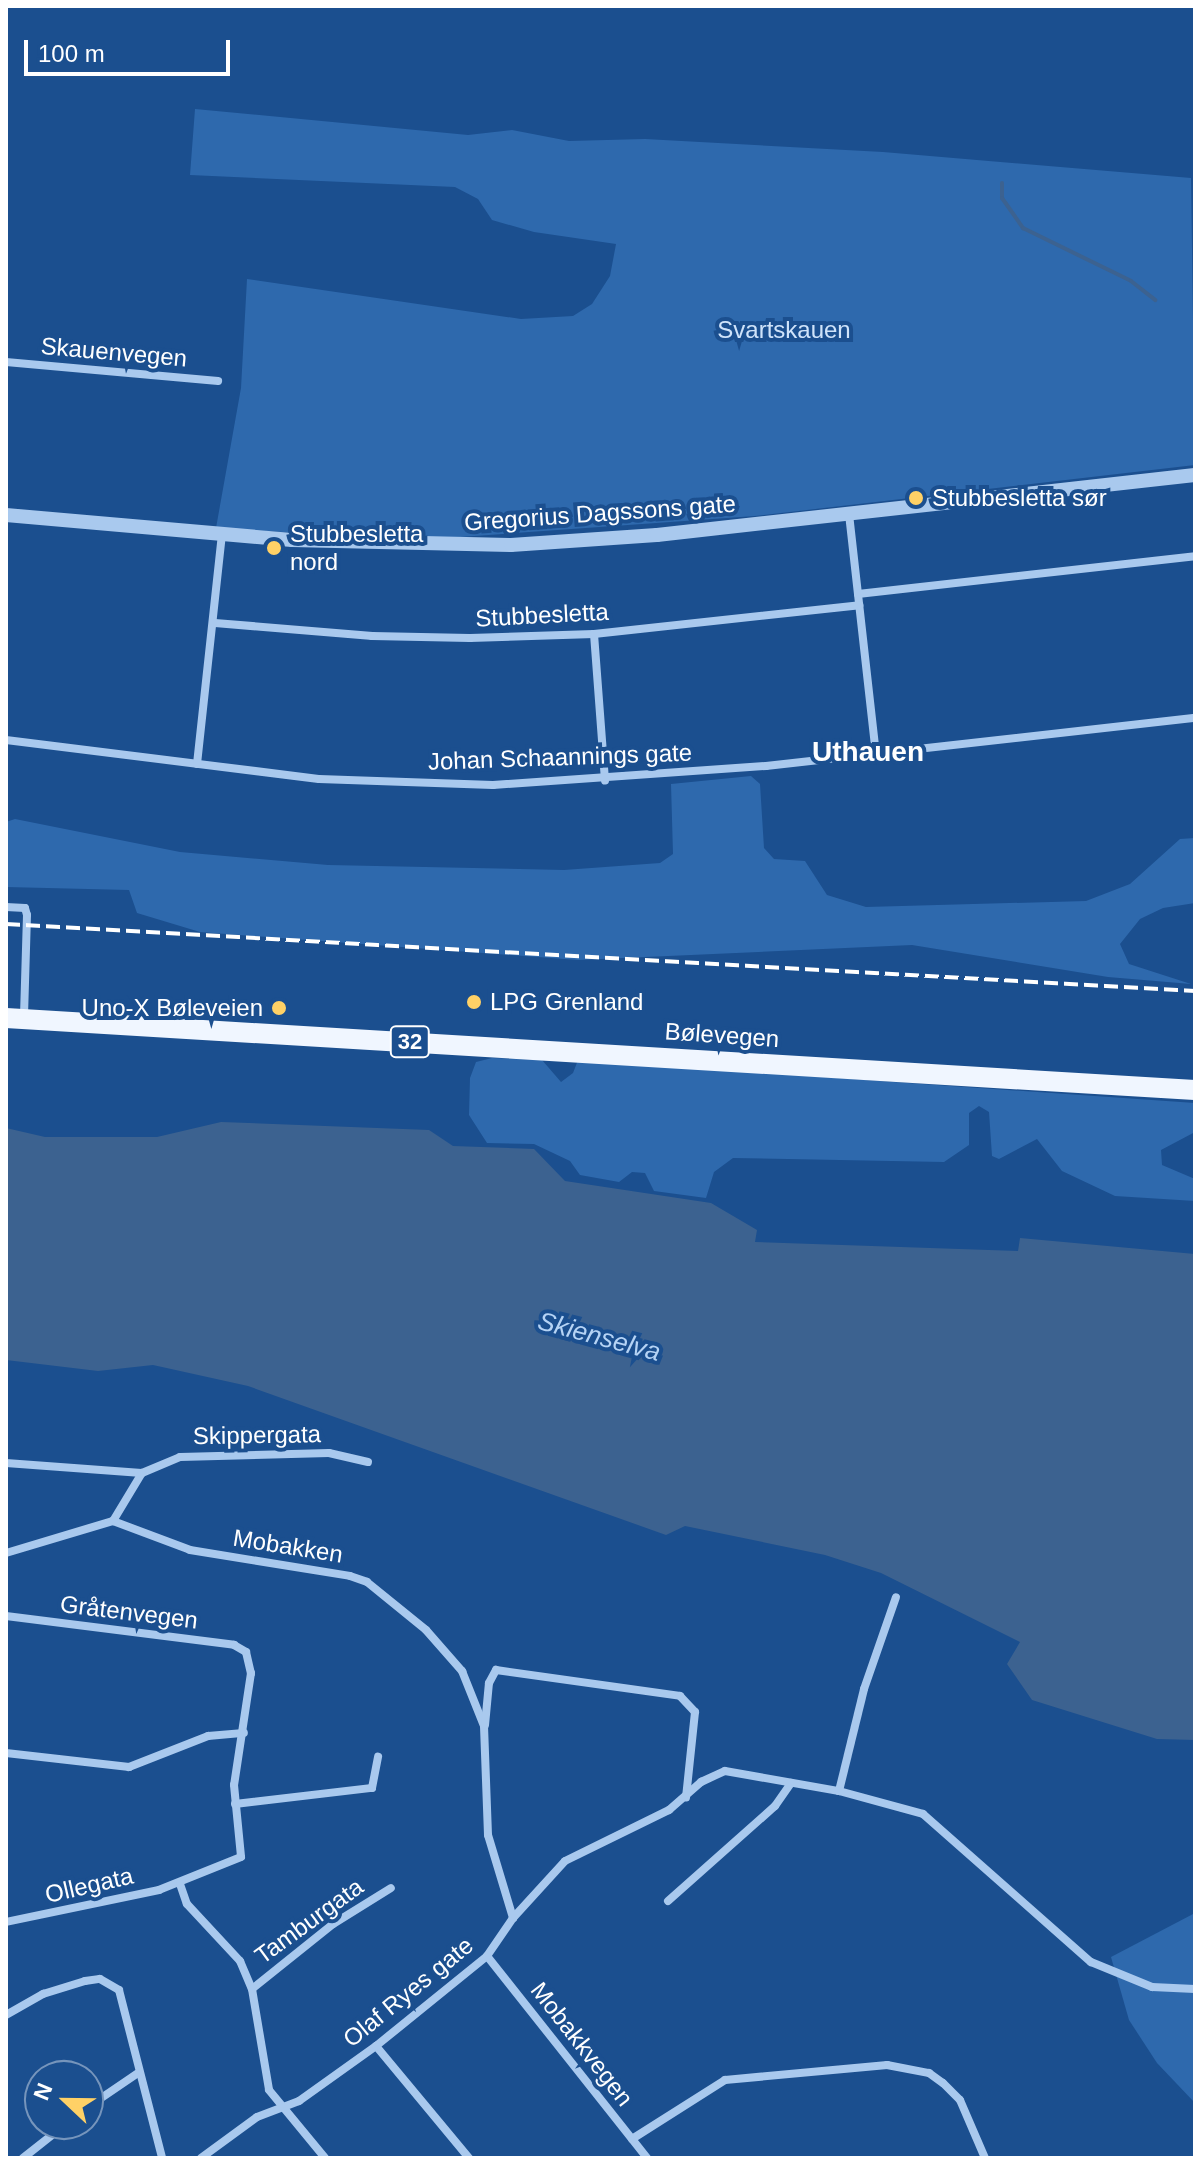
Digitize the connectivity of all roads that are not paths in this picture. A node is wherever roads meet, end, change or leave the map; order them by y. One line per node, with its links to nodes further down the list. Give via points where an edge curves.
1 (6, 362): 2 (street, Skauenvegen)
2 (218, 381)
3 (1195, 475): 4 (street, Gregorius Dagssons gate)
4 (849, 514): 6 (street, Gregorius Dagssons gate, via 511,545); 8 (street)
5 (6, 515): 6 (street, Gregorius Dagssons gate)
6 (222, 534): 10 (street)
7 (1195, 556): 8 (street)
8 (858, 594): 9 (street)
9 (859, 605): 11 (street, Stubbesletta); 14 (street)
10 (215, 623): 11 (street, Stubbesletta, via 372,636); 15 (street)
11 (594, 634): 16 (street)
12 (1195, 718): 14 (street, Johan Schaannings gate)
13 (6, 740): 15 (street, Johan Schaannings gate)
14 (876, 754): 16 (street, Johan Schaannings gate)
15 (197, 764): 16 (street, Johan Schaannings gate, via 319,779 493,785)
16 (605, 781)
17 (6, 907): 18 (street, via 25,908 27,915)
18 (15, 1018): 19 (main road, Bølevegen / 32)
19 (1195, 1090)
20 (368, 1462): 22 (street, Skippergata, via 329,1453 180,1457)
21 (6, 1463): 22 (street, Skippergata)
22 (142, 1473): 23 (street)
23 (113, 1521): 24 (street); 27 (street, Mobakken, via 190,1550 367,1582 447,1650 462,1671)
24 (6, 1553)
25 (896, 1597): 32 (street, via 864,1689)
26 (6, 1616): 28 (street, Gråtenvegen, via 234,1645 246,1652 251,1673)
27 (484, 1726): 33 (street, Mobakken, via 489,1683 496,1670 686,1698 694,1708); 38 (street, Mobakken, via 488,1835)
28 (244, 1733): 29 (street, via 208,1736 129,1767); 34 (street)
29 (6, 1753)
30 (378, 1757): 34 (street, via 372,1788)
31 (791, 1783): 32 (street, Olaf Ryes gate); 33 (street, Olaf Ryes gate, via 725,1771 701,1782); 37 (street, via 775,1806)
32 (839, 1791): 42 (street, Olaf Ryes gate, via 923,1814 1091,1962 1152,1987)
33 (686, 1798): 38 (street, Olaf Ryes gate, via 585,1847 565,1861)
34 (235, 1804): 35 (street, Ollegata, via 241,1857)
35 (180, 1884): 39 (street, Ollegata); 41 (street, Tamburgata, via 187,1904 240,1961)
36 (391, 1888): 41 (street, Tamburgata, via 333,1924)
37 (668, 1901)
38 (513, 1918): 40 (street, Olaf Ryes gate)
39 (6, 1922)
40 (487, 1956): 44 (street, Olaf Ryes gate); 48 (street, Mobakkvegen)
41 (252, 1989): 47 (street, Tamburgata, via 269,2090)
42 (1195, 1989)
43 (6, 2015): 45 (street, via 43,1994 85,1981 111,1983 122,1999)
44 (376, 2046): 47 (street, Olaf Ryes gate, via 299,2101); 54 (street)
45 (138, 2073): 46 (street); 51 (street)
46 (104, 2096)
47 (282, 2107): 52 (street, Olaf Ryes gate, via 257,2117); 53 (street, Tamburgata)
48 (632, 2139): 55 (street, Mobakkvegen); 56 (street, via 725,2080 887,2065 929,2073 943,2083 960,2100)
49 (46, 2140): 50 (street)
50 (23, 2158)
51 (162, 2158)
52 (201, 2158)
53 (325, 2158)
54 (469, 2158)
55 (647, 2158)
56 (985, 2158)

